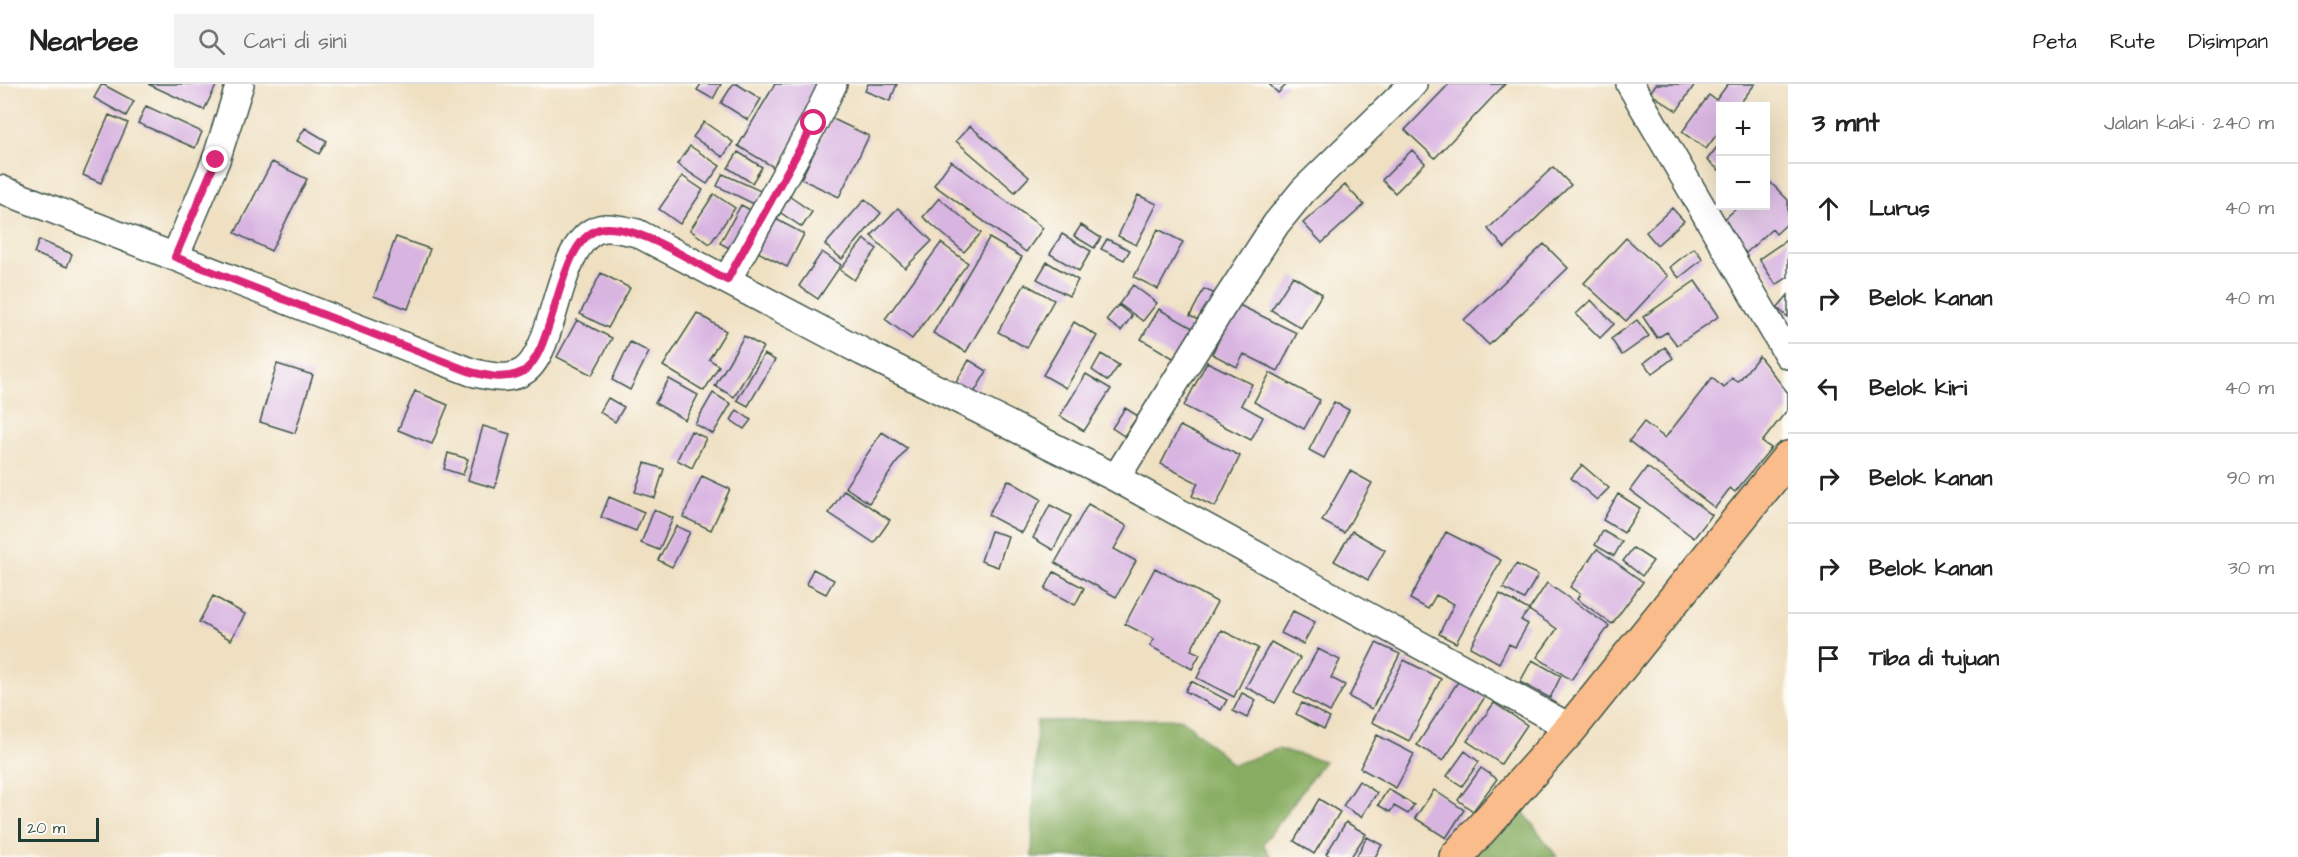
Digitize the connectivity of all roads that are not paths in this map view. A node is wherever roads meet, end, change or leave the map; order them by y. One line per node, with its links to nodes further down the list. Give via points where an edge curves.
1 (240, 84): 6 (street, via 216,160)
2 (833, 84): 7 (street)
3 (1413, 84): 10 (street, via 1303,191 1276,224)
4 (1630, 84): 8 (street)
5 (0, 189): 6 (street)
6 (175, 257): 7 (street, via 471,372 494,377 519,374 531,366 570,260 584,238 597,230 637,233)
7 (727, 280): 10 (street)
8 (1788, 355)
9 (1788, 458): 11 (main road)
10 (1116, 478): 11 (street)
11 (1571, 728): 12 (main road)
12 (1456, 857)

